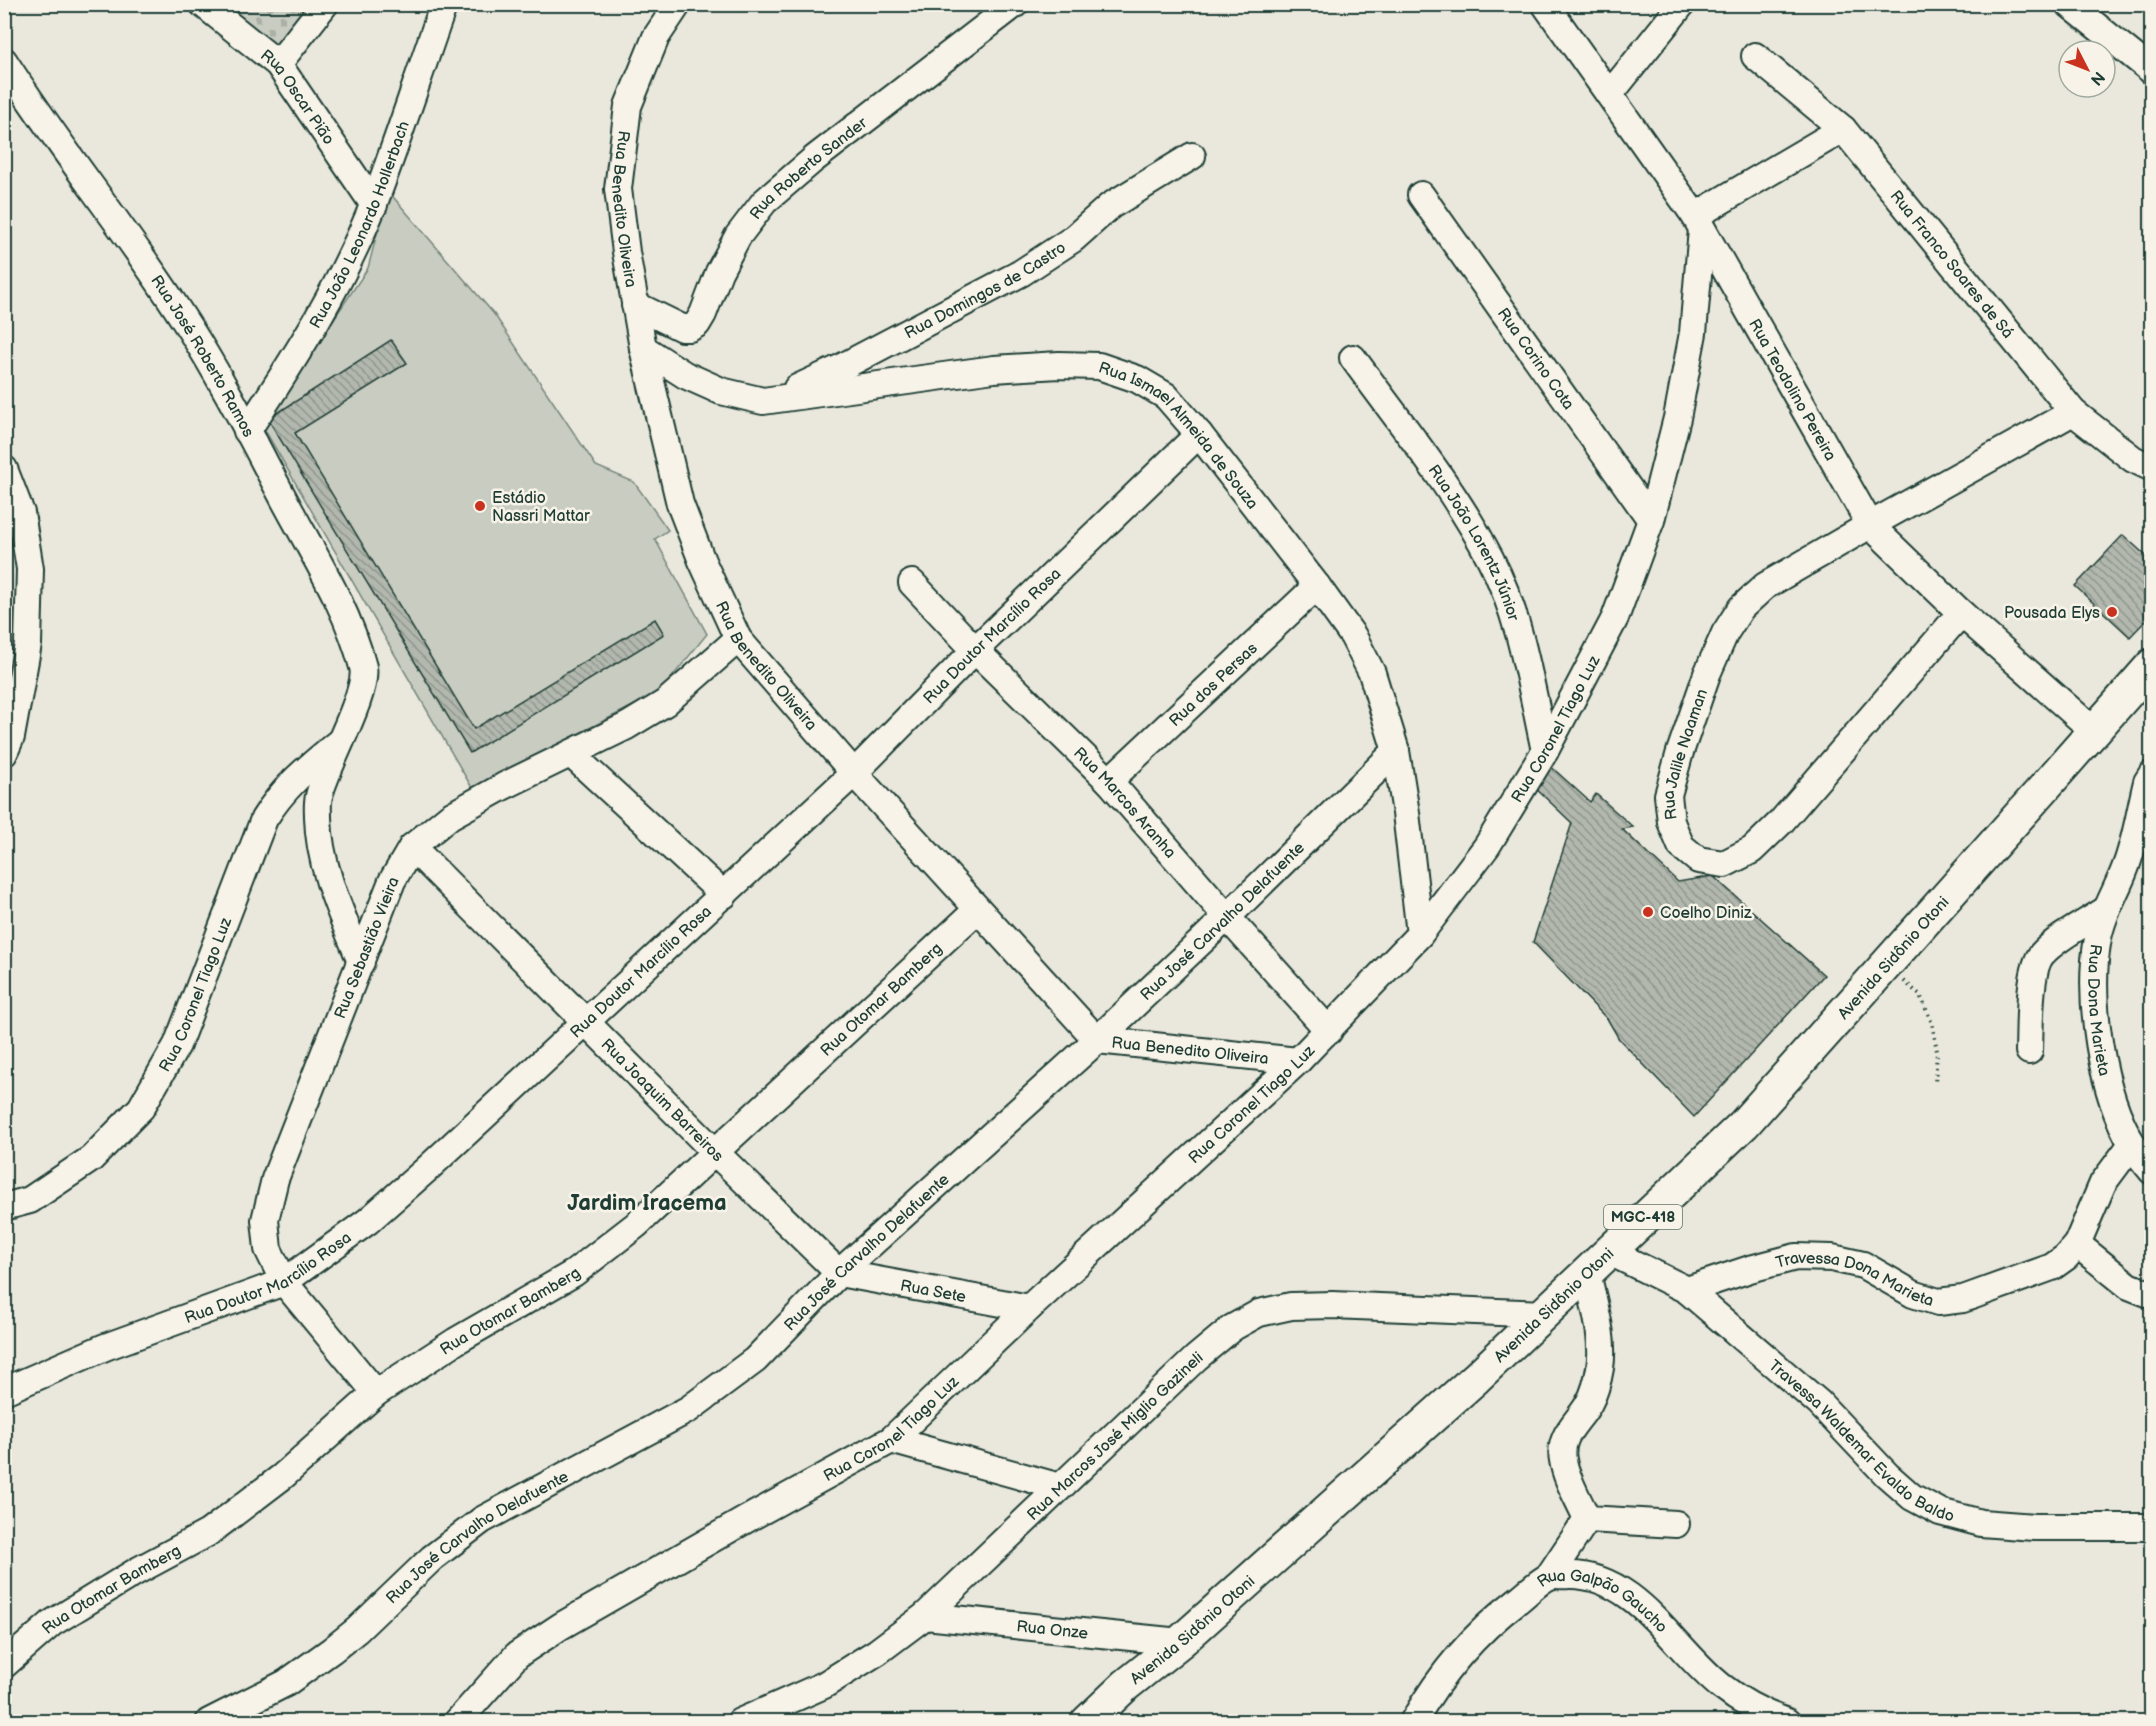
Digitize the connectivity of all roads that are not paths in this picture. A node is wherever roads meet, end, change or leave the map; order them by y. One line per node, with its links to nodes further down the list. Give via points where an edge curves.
1 (203, 4): 11 (street, Rua Oscar Pião)
2 (325, 4): 11 (street)
3 (444, 4): 17 (street, Rua João Leonardo Hollerbach)
4 (678, 4): 19 (street, Rua Benedito Oliveira, via 656,37 628,106 618,189)
5 (1015, 4): 19 (street, Rua Roberto Sander, via 764,202 738,236 697,324 682,328)
6 (1545, 4): 13 (street, Rua Teodolino Pereira)
7 (1682, 4): 13 (street)
8 (2069, 4): 12 (street)
9 (1755, 56): 14 (street, Rua Franco Soares de Sá)
10 (4, 61): 24 (street, Rua José Roberto Ramos, via 181,315 217,372)
11 (278, 64): 17 (street, Rua Oscar Pião)
12 (2151, 71)
13 (1610, 94): 18 (street, Rua Teodolino Pereira)
14 (1843, 129): 18 (street); 23 (street, Rua Franco Soares de Sá)
15 (1192, 156): 22 (street, Rua Domingos de Castro, via 1110,206 1072,239 1021,273 802,387)
16 (1421, 195): 28 (street, Rua Corino Cota)
17 (374, 205): 24 (street, Rua João Leonardo Hollerbach, via 335,288)
18 (1698, 222): 28 (street, Rua Coronel Tiago Luz, via 1693,333 1677,418); 29 (street, Rua Teodolino Pereira)
19 (635, 305): 20 (street, Rua Benedito Oliveira)
20 (644, 348): 22 (street, Rua Ismael Almeida de Souza, via 685,375 721,391); 33 (street, Rua Benedito Oliveira, via 680,504)
21 (1353, 358): 39 (street, Rua João Lorentz Júnior, via 1456,501 1491,559 1511,607)
22 (763, 401): 25 (street, Rua Ismael Almeida de Souza, via 994,369 1099,366 1137,379 1166,396)
23 (2073, 411): 26 (street, Rua Franco Soares de Sá, via 2133,459); 29 (street, Rua Jalile Naaman)
24 (247, 431): 37 (street, Rua José Roberto Ramos, via 356,639 364,672 355,711)
25 (1199, 434): 31 (street, Rua Ismael Almeida de Souza); 34 (street, Rua Doutor Marcílio Rosa)
26 (2151, 468)
27 (4, 469): 40 (street, via 21,513 30,569 28,644 11,736)
28 (1651, 520): 39 (street, Rua Coronel Tiago Luz, via 1615,618)
29 (1870, 525): 32 (street, Rua Teodolino Pereira); 32 (street, Rua Jalile Naaman, via 1766,586 1741,608 1725,633 1707,674 1668,795 1671,822 1681,846 1698,860 1724,864 1752,850 1781,822)
30 (912, 583): 34 (street, Rua Marcos Aranha)
31 (1317, 586): 38 (street, Rua Ismael Almeida de Souza, via 1353,636 1372,673); 44 (street, Rua dos Persas)
32 (1961, 613): 36 (street, Rua Teodolino Pereira)
33 (738, 639): 41 (street, Rua Sebastião Vieira, via 665,703); 42 (street, Rua Benedito Oliveira)
34 (975, 650): 42 (street, Rua Doutor Marcílio Rosa); 44 (street, Rua Marcos Aranha)
35 (2151, 665): 36 (main road, Avenida Sidônio Otoni / MGC-418)
36 (2094, 730): 62 (main road, Avenida Sidônio Otoni / MGC-418, via 1744,1124)
37 (339, 742): 51 (street, via 318,798 318,839 331,890); 60 (street, Rua Coronel Tiago Luz, via 278,796 264,819 177,1045 141,1108 91,1159 30,1200)
38 (1396, 751): 49 (street, Rua José Carvalho Delafuente); 50 (street, Rua Ismael Almeida de Souza)
39 (1545, 751): 50 (street, Rua Coronel Tiago Luz, via 1487,846)
40 (4, 753)
41 (571, 754): 45 (street, Rua Sebastião Vieira, via 450,816); 46 (street)
42 (854, 773): 46 (street, Rua Doutor Marcílio Rosa); 47 (street, Rua Benedito Oliveira)
43 (2151, 774): 48 (street, Rua Dona Marieta, via 2126,866)
44 (1109, 781): 49 (street, Rua Marcos Aranha)
45 (412, 847): 51 (street, Rua Sebastião Vieira, via 392,881); 52 (street, Rua Joaquim Barreiros)
46 (724, 895): 52 (street, Rua Doutor Marcílio Rosa)
47 (977, 910): 54 (street, Rua Benedito Oliveira); 58 (street, Rua Otomar Bamberg)
48 (2104, 911): 55 (street, via 2057,942 2038,960 2031,998); 57 (street, Rua Dona Marieta, via 2093,969 2094,1010 2114,1103)
49 (1227, 918): 53 (street, Rua Marcos Aranha); 54 (street, Rua José Carvalho Delafuente)
50 (1420, 934): 53 (street, Rua Coronel Tiago Luz)
51 (362, 962): 64 (street, Rua Sebastião Vieira, via 273,1189 265,1220 268,1250)
52 (585, 1022): 58 (street, Rua Joaquim Barreiros); 64 (street, Rua Doutor Marcílio Rosa, via 368,1221)
53 (1329, 1031): 56 (street, Rua Coronel Tiago Luz)
54 (1097, 1040): 56 (street, Rua Benedito Oliveira); 63 (street, Rua José Carvalho Delafuente)
55 (2029, 1051)
56 (1298, 1061): 67 (street, Rua Coronel Tiago Luz)
57 (2132, 1144): 59 (street, Rua Dona Marieta); 61 (street, Travessa Dona Marieta, via 2103,1183)
58 (716, 1153): 63 (street, Rua Joaquim Barreiros); 70 (street, Rua Otomar Bamberg, via 636,1225 574,1273 456,1341)
59 (2151, 1171)
60 (4, 1207)
61 (2078, 1245): 65 (street, Travessa Dona Marieta, via 2052,1267 1963,1299 1938,1302 1913,1294 1863,1265 1814,1257 1796,1257); 66 (street, via 2129,1286)
62 (1597, 1262): 65 (street, Travessa Waldemar Evaldo Baldo); 68 (main road, Avenida Sidônio Otoni / MGC-418); 73 (street, via 1601,1365 1588,1406 1567,1433 1562,1458)
63 (839, 1273): 67 (street, Rua Sete); 80 (street, Rua José Carvalho Delafuente, via 755,1360 688,1409 482,1520 432,1558 357,1630)
64 (284, 1282): 69 (street, Rua Doutor Marcílio Rosa, via 105,1347); 70 (street, Rua Sebastião Vieira)
65 (1687, 1290): 75 (street, Travessa Waldemar Evaldo Baldo, via 1819,1403 1912,1497 1940,1512 1981,1523 2034,1527)
66 (2151, 1295)
67 (1029, 1308): 71 (street, Rua Coronel Tiago Luz)
68 (1543, 1314): 72 (street, Rua Marcos José Miglio Gazineli, via 1333,1305 1291,1305 1259,1313 1232,1328 1196,1358); 78 (main road, Avenida Sidônio Otoni / MGC-418)
69 (4, 1391)
70 (376, 1394): 79 (street, Rua Otomar Bamberg, via 283,1476 208,1533 52,1623)
71 (891, 1440): 72 (street); 83 (street, Rua Coronel Tiago Luz, via 561,1626 517,1655)
72 (1060, 1487): 77 (street, Rua Marcos José Miglio Gazineli)
73 (1587, 1519): 74 (street); 76 (street)
74 (1676, 1524)
75 (2151, 1527)
76 (1549, 1576): 86 (street, Rua Galpão Gaucho, via 1503,1611 1457,1657); 87 (street, Rua Galpão Gaucho, via 1583,1575 1615,1586 1655,1619 1723,1688)
77 (925, 1616): 78 (street, Rua Onze); 84 (street, Rua Marcos José Miglio Gazineli, via 878,1652 824,1685)
78 (1180, 1642): 85 (main road, Avenida Sidônio Otoni / MGC-418)
79 (4, 1665)
80 (286, 1683): 81 (street); 82 (street)
81 (209, 1722)
82 (247, 1722)
83 (457, 1722)
84 (740, 1722)
85 (1087, 1722)
86 (1413, 1722)
87 (1787, 1722)

